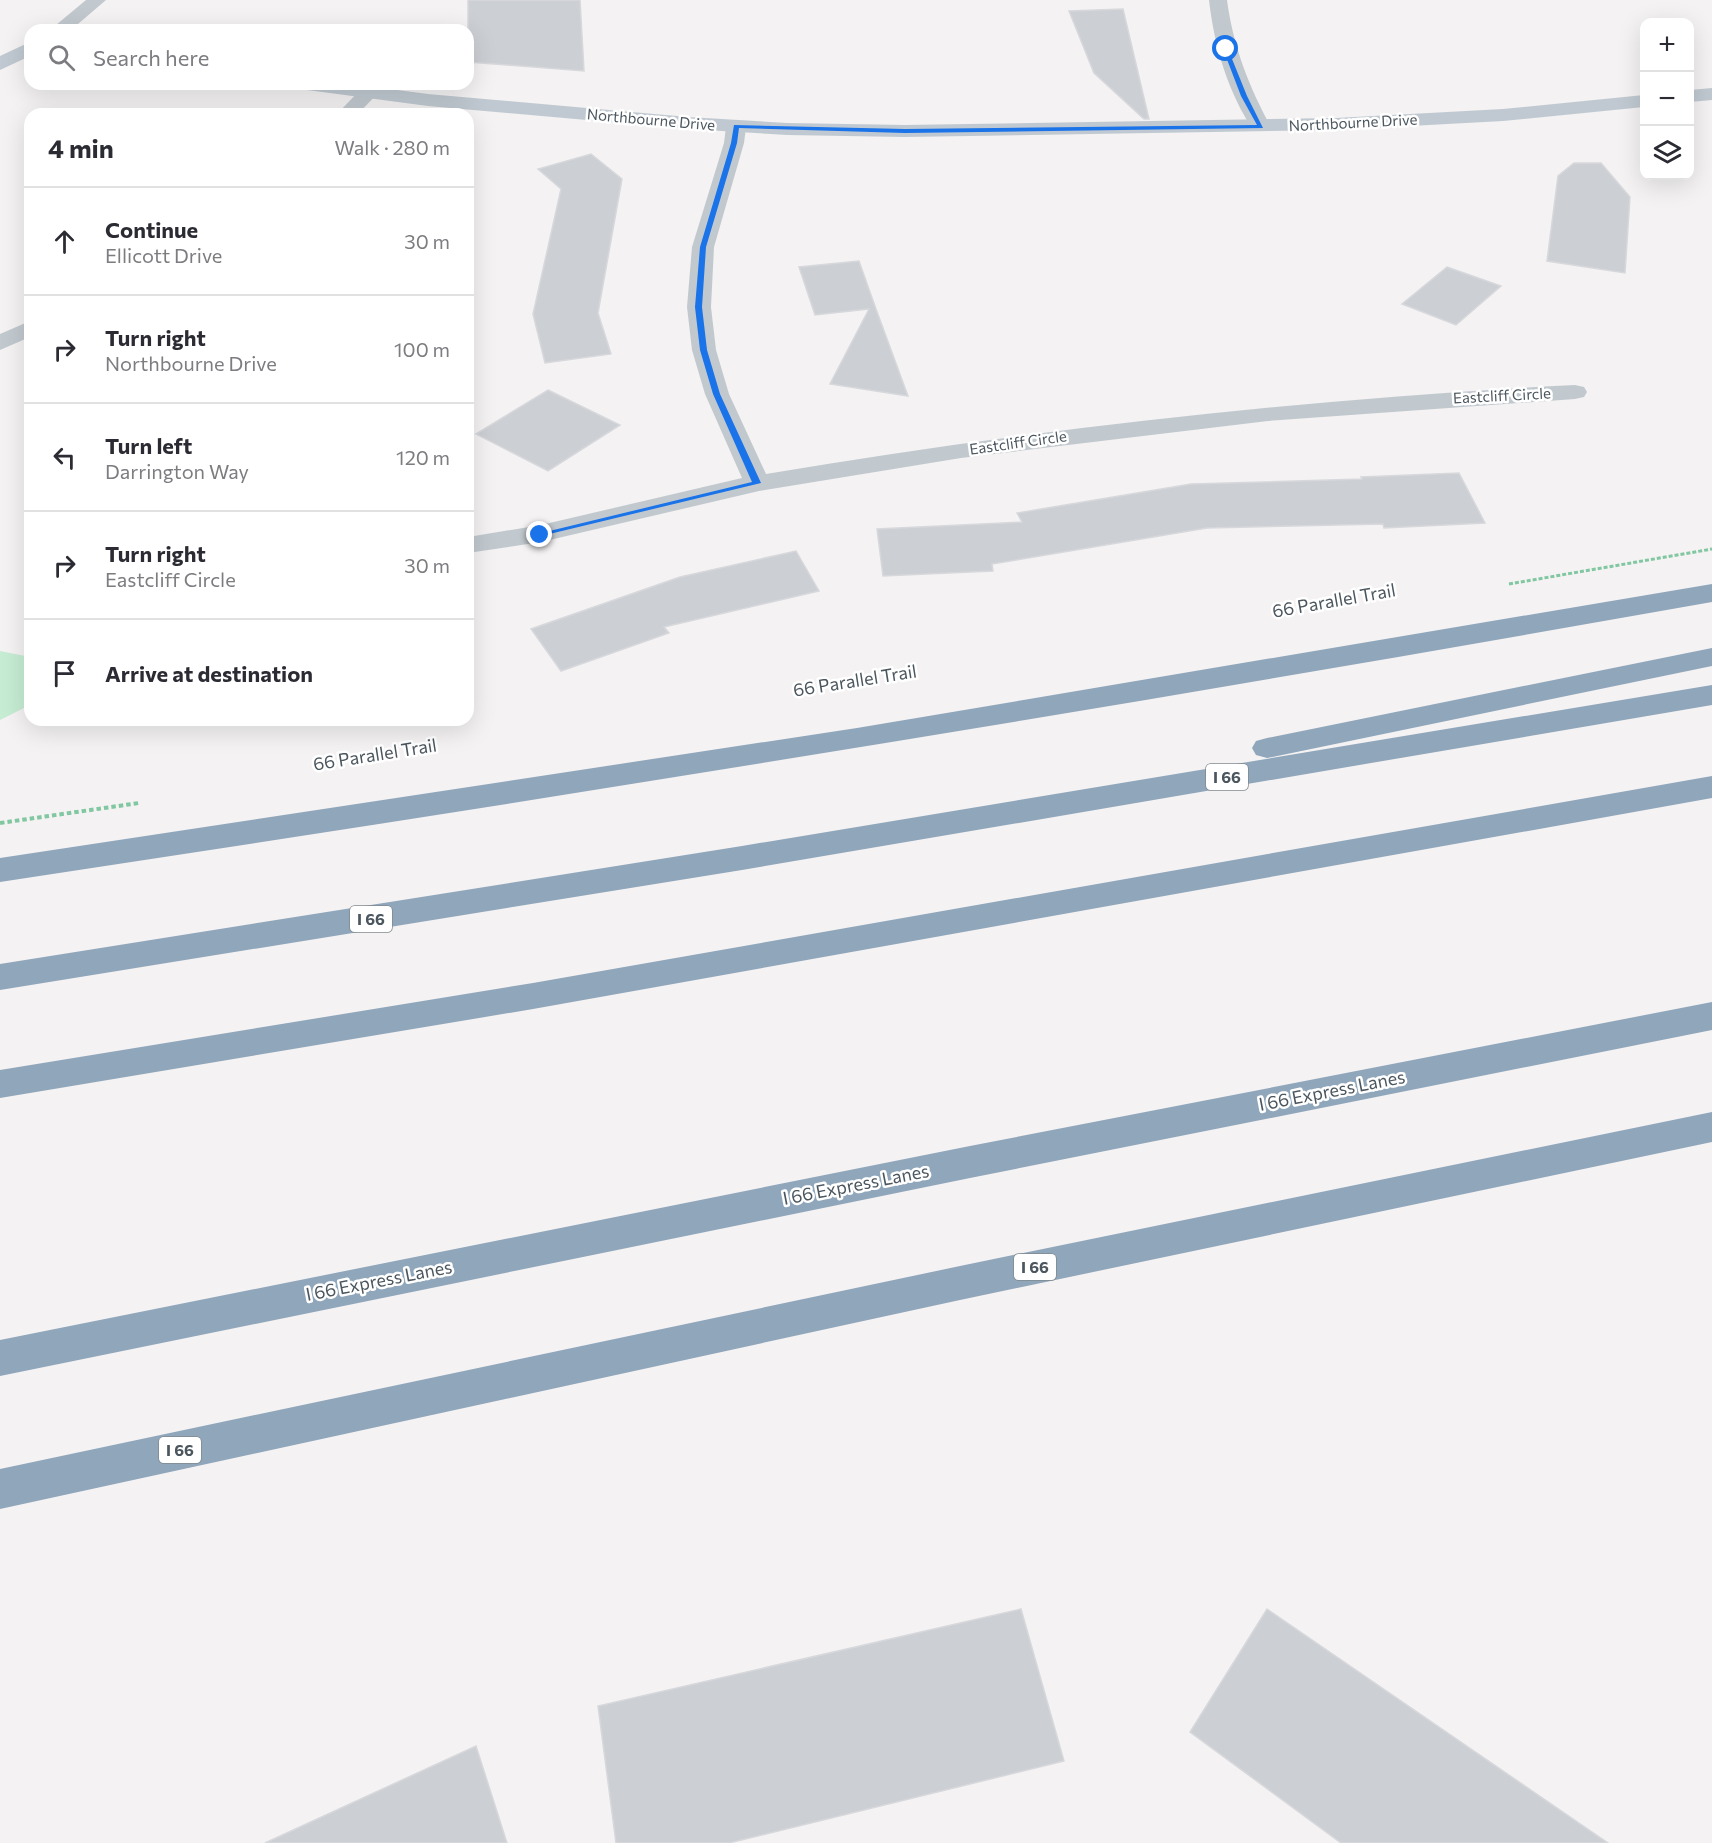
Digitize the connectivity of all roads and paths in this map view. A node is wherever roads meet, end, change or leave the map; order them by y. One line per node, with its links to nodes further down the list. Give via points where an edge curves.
1 (97, 0): 3 (street)
2 (1218, 0): 13 (street, via 1226,49)
3 (67, 24)
4 (24, 51): 5 (street)
5 (0, 64)
6 (348, 90): 7 (street, Northbourne Drive)
7 (368, 93): 11 (street); 12 (street, Northbourne Drive)
8 (1712, 94): 9 (street)
9 (1694, 96)
10 (1640, 101): 13 (street, Northbourne Drive, via 1503,115)
11 (353, 108)
12 (736, 127): 13 (street, Northbourne Drive, via 905,131); 17 (street, via 703,247 699,307 704,350 717,394)
13 (1261, 127)
14 (24, 331): 15 (street)
15 (0, 343)
16 (1575, 392): 17 (street, Eastcliff Circle, via 1468,397 1114,429)
17 (757, 483): 18 (street, Eastcliff Circle, via 540,535)
18 (474, 544)
19 (1712, 549): 20 (path)
20 (1502, 585)
21 (1712, 593): 28 (highway, via 1062,704)
22 (1712, 657): 27 (highway)
23 (1712, 695): 27 (highway, I 66)
24 (1712, 787): 31 (highway, via 532,996)
25 (141, 802): 26 (path)
26 (0, 823)
27 (742, 858): 29 (highway, I 66)
28 (0, 870)
29 (0, 977)
30 (1712, 1016): 33 (highway, I 66 Express Lanes)
31 (0, 1084)
32 (1712, 1127): 34 (highway, I 66)
33 (0, 1358)
34 (0, 1489)

